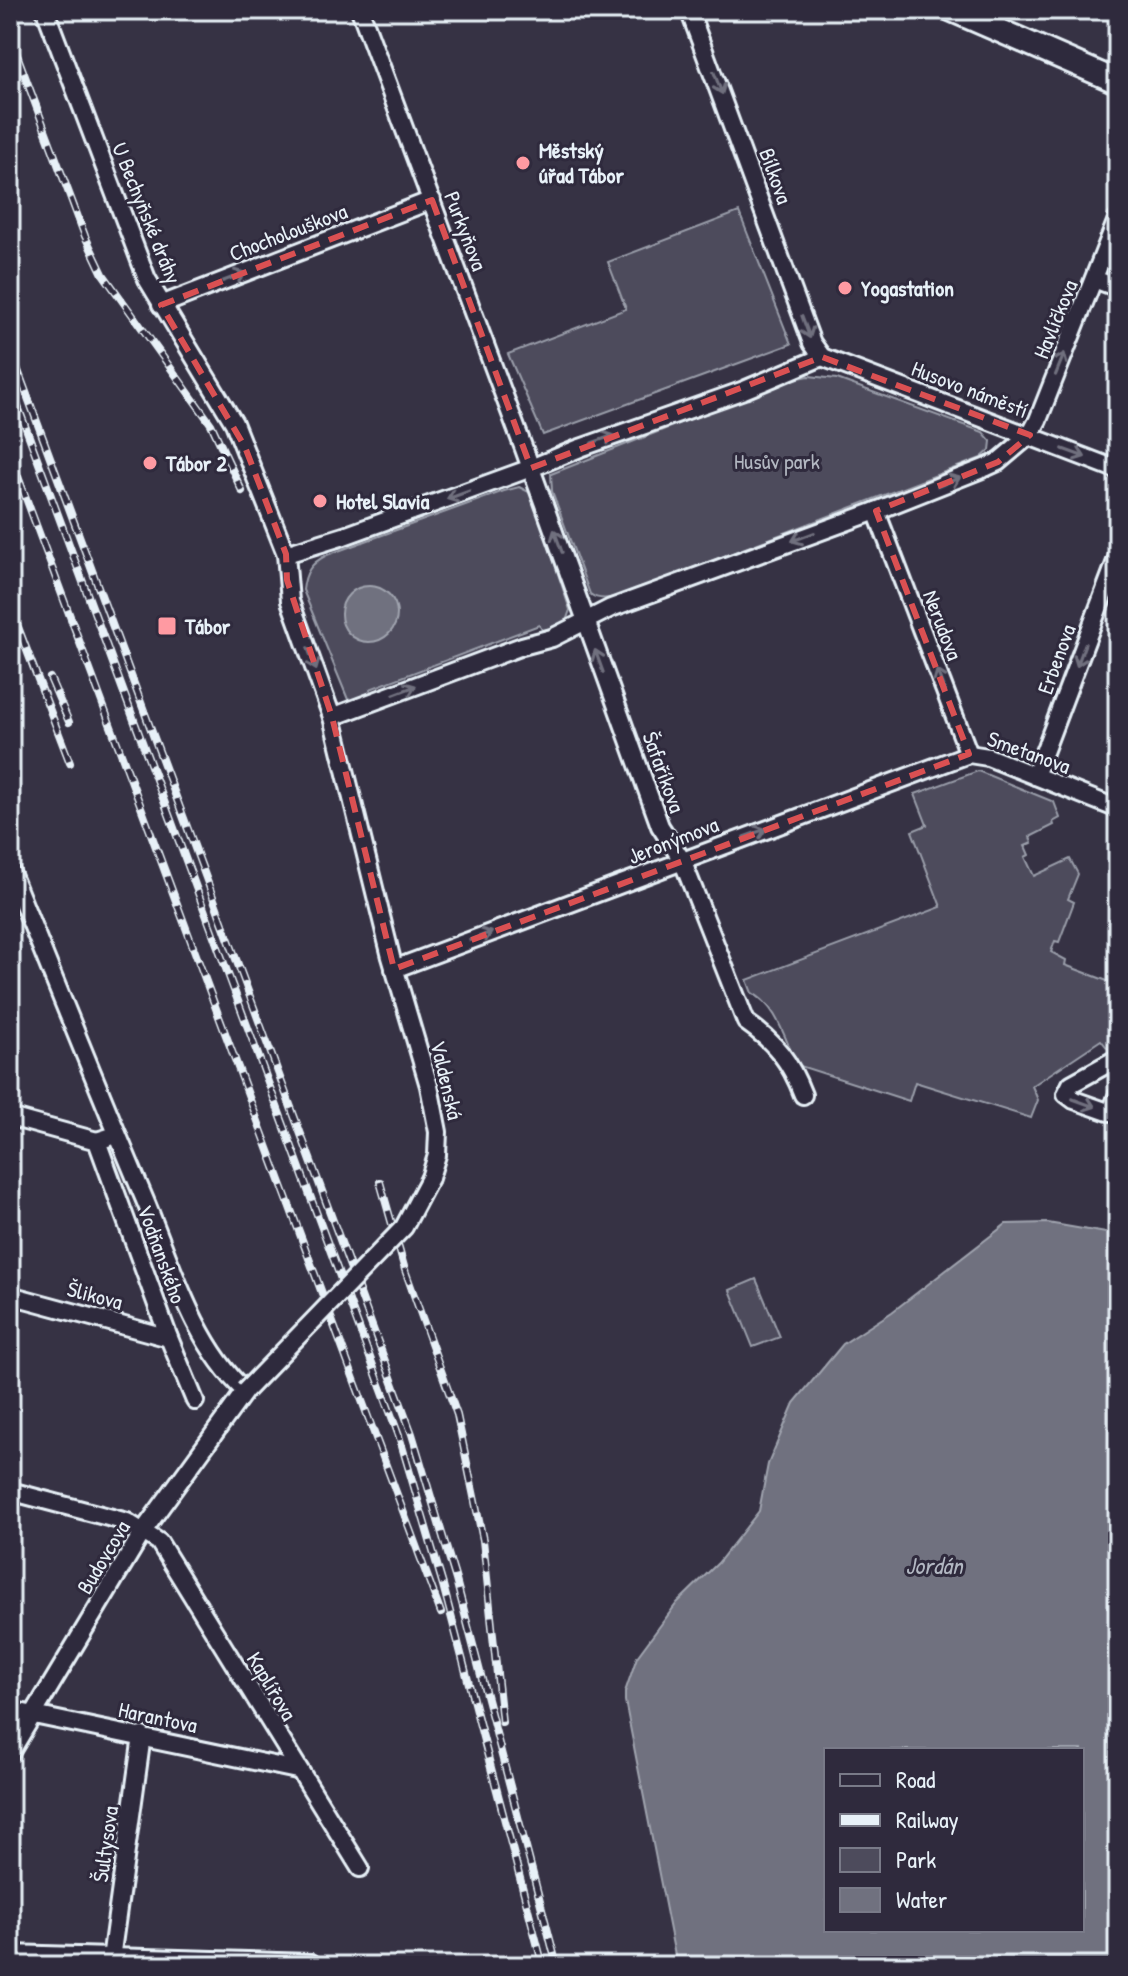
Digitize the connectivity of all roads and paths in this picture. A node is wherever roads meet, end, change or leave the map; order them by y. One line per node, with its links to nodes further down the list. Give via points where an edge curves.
1 (45, 10): 10 (street, U Bechyňské dráhy)
2 (360, 10): 6 (street, Purkyňova)
3 (689, 10): 11 (street, Bílkova, one-way to 11, via 812,343)
4 (952, 10): 5 (main road)
5 (1118, 82)
6 (432, 200): 10 (street, Chocholouškova, one-way to 6); 13 (street, Purkyňova)
7 (1118, 217): 8 (street, Havlíčkova)
8 (1094, 279): 9 (street); 12 (street, Havlíčkova, one-way to 8)
9 (1118, 288)
10 (161, 305): 16 (street, U Bechyňské dráhy, via 234,423)
11 (822, 357): 12 (street, Husovo náměstí); 13 (street, one-way to 11)
12 (1030, 435): 14 (street, one-way to 14); 15 (street, Husovo náměstí, one-way to 12, via 998,462)
13 (531, 468): 16 (street, one-way to 16); 18 (street, one-way to 13)
14 (1118, 470)
15 (876, 511): 18 (street, Husovo náměstí, one-way to 18, via 611,608); 20 (street, Nerudova, one-way to 15)
16 (286, 554): 19 (street, one-way to 19, via 290,601)
17 (1118, 556): 21 (street, Erbenova, one-way to 21)
18 (585, 623): 19 (street, Husovo náměstí, one-way to 18); 23 (street, Šafaříkova, one-way to 18, via 660,826)
19 (332, 717): 25 (street, Valdenská)
20 (969, 754): 21 (street, Smetanova); 23 (street, Jeronýmova, one-way to 20)
21 (1035, 776): 22 (street, Smetanova)
22 (1118, 809)
23 (682, 860): 25 (street, Jeronýmova, one-way to 23); 28 (street, Šafaříkova, via 746,1022 783,1055)
24 (10, 870): 30 (street, Vodňanského)
25 (394, 969): 34 (street, Valdenská, bridge, via 438,1132 430,1178 404,1227)
26 (1118, 1058): 27 (street, one-way to 27, via 1071,1084 1066,1094 1108,1112)
27 (1118, 1094)
28 (803, 1095)
29 (10, 1117): 31 (street)
30 (116, 1135): 31 (street); 34 (street, Vodňanského, via 205,1342)
31 (97, 1141): 33 (street, Vodňanského)
32 (10, 1295): 33 (street, Šlikova)
33 (169, 1338): 35 (street, Vodňanského)
34 (245, 1391): 37 (street, Budovcova)
35 (195, 1401)
36 (10, 1491): 37 (street)
37 (144, 1530): 39 (street, Budovcova); 42 (street, Kaplířova, via 159,1542)
38 (10, 1710): 39 (street, Harantova)
39 (35, 1715): 40 (street, Harantova); 41 (street, Budovcova)
40 (142, 1736): 42 (street, Harantova); 45 (street, Šultysova)
41 (10, 1753)
42 (297, 1770): 43 (street, Kaplířova)
43 (360, 1868)
44 (10, 1954): 45 (street)
45 (111, 1959): 46 (street)
46 (311, 1963)

